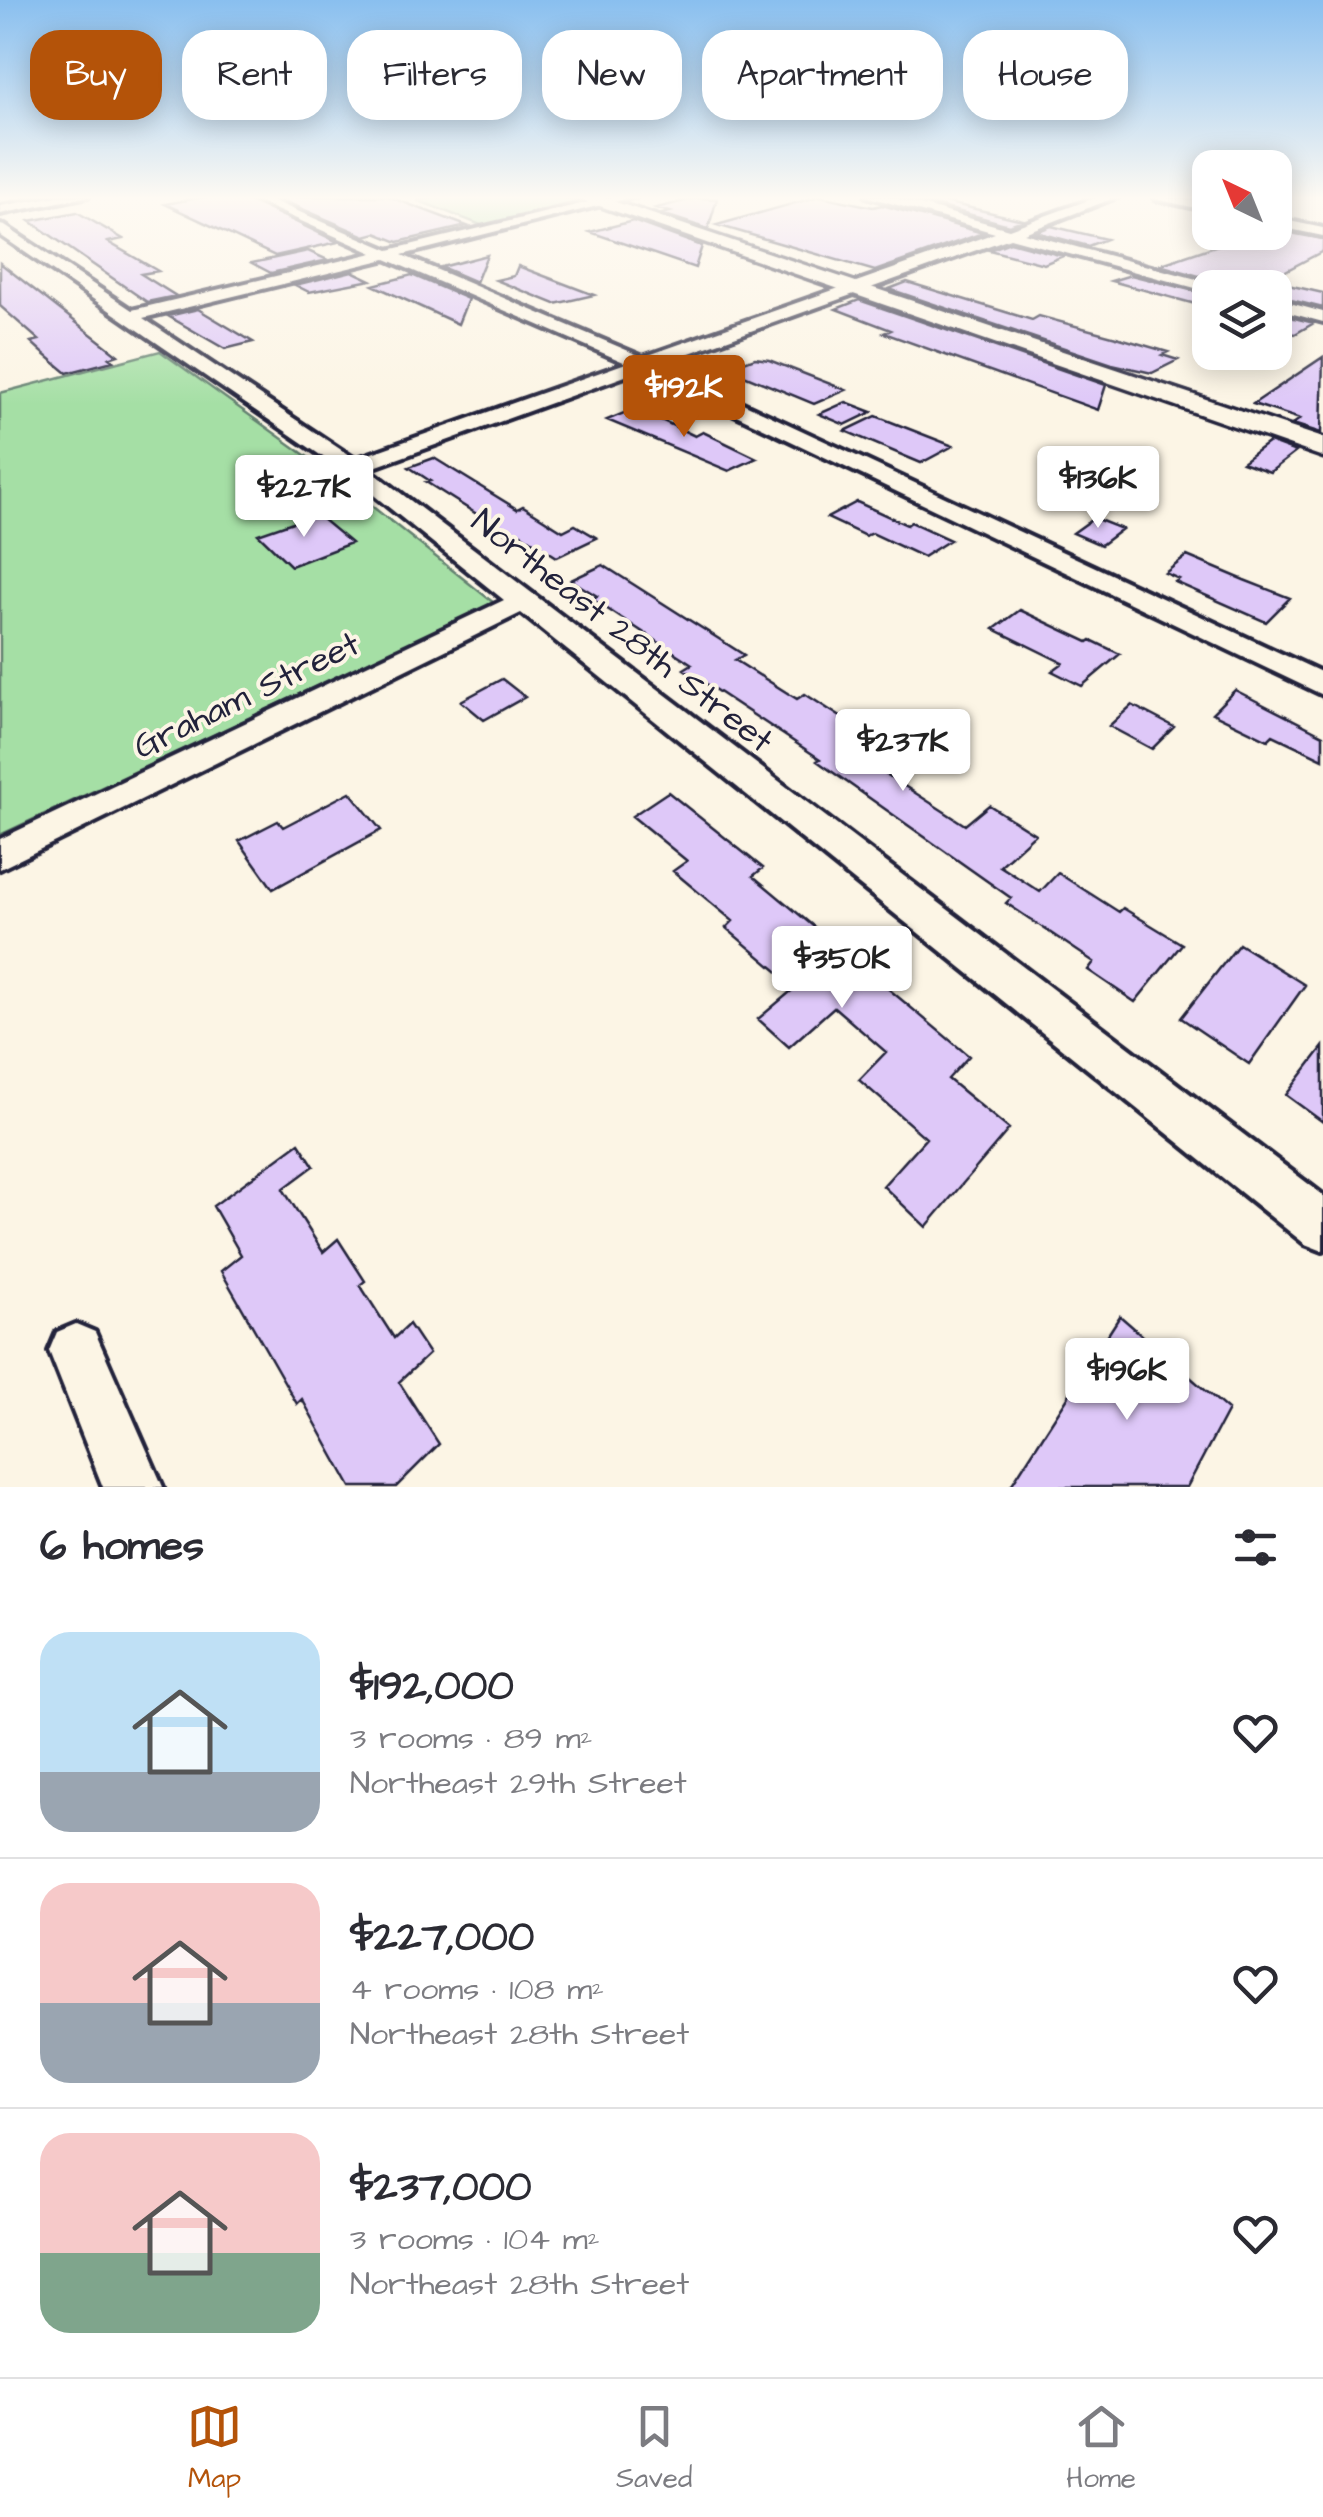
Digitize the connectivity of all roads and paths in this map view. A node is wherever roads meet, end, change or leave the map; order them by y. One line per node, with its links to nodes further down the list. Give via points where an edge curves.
1 (54, 265): 10 (street, Northeast 28th Street)
2 (340, 265): 10 (street)
3 (414, 265): 12 (street)
4 (784, 265): 8 (main road)
5 (916, 265): 8 (street)
6 (1130, 265): 7 (street)
7 (1192, 282)
8 (851, 288): 12 (street); 13 (main road)
9 (1292, 309): 11 (street)
10 (129, 316): 14 (street, Northeast 28th Street)
11 (1323, 317)
12 (641, 363): 14 (street); 16 (street)
13 (1323, 448)
14 (353, 467): 15 (street, Northeast 28th Street)
15 (525, 600): 17 (street, Graham Street); 18 (street, Northeast 28th Street)
16 (1323, 685)
17 (0, 855)
18 (1323, 1226)
19 (76, 1351): 20 (street)
20 (133, 1487)

